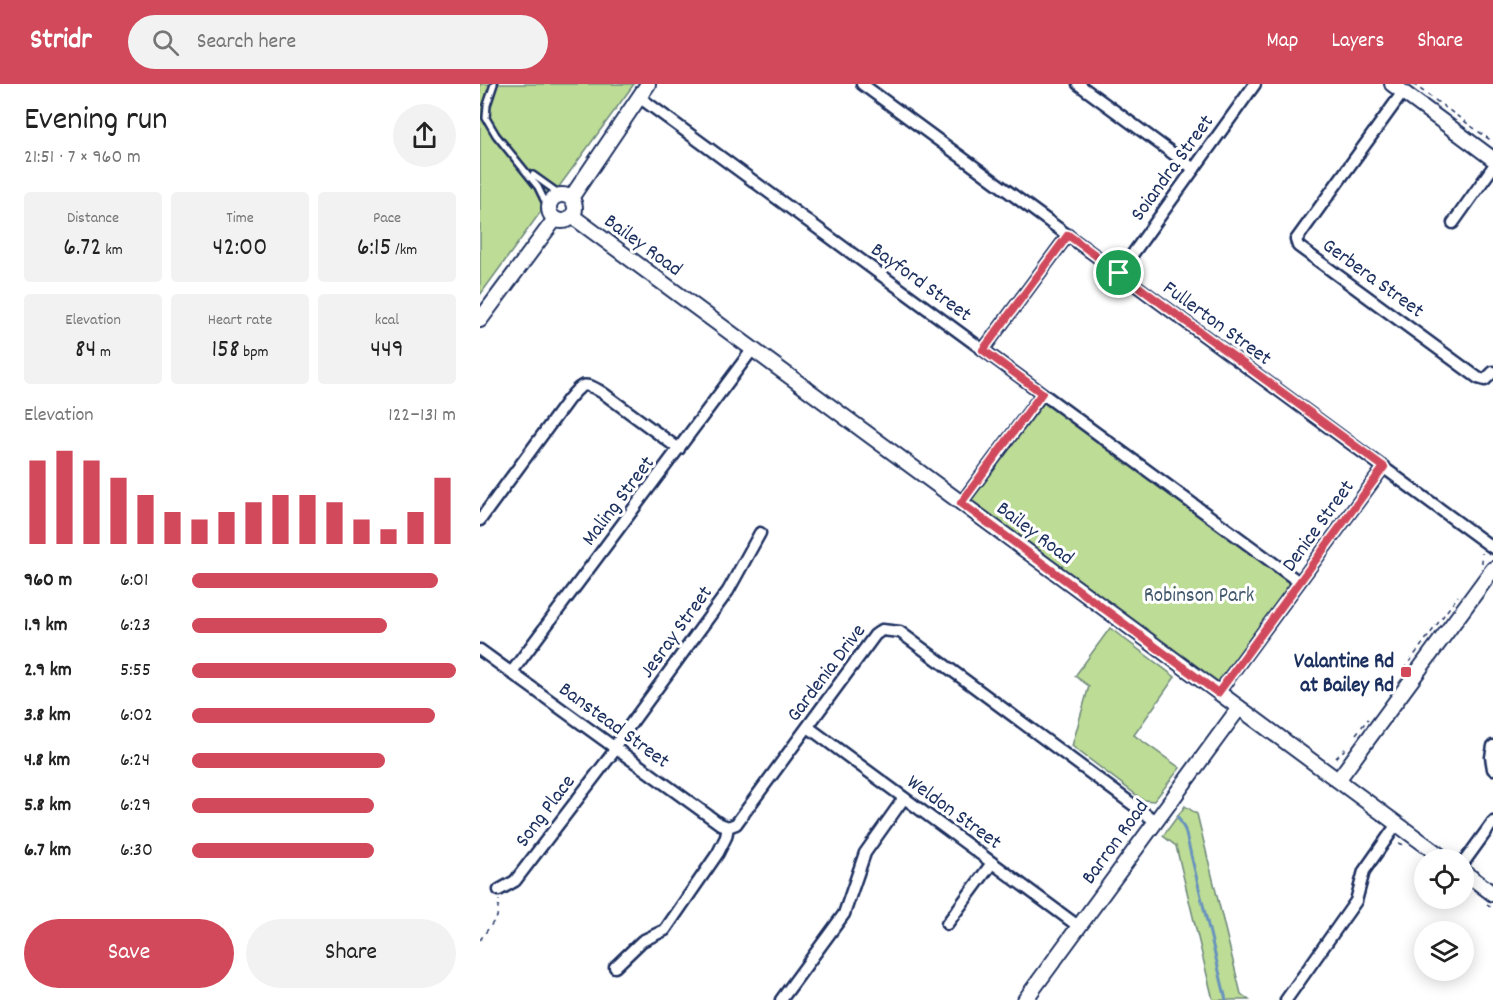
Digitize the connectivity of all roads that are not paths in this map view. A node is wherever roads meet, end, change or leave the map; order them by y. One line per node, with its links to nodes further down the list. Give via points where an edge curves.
1 (494, 84): 11 (lane, via 486,118)
2 (648, 84): 7 (street)
3 (862, 84): 16 (street, Fullerton Street)
4 (1078, 84): 10 (street)
5 (1255, 84): 10 (street, Soiandra Street)
6 (1403, 87): 8 (street); 21 (street, Gerbera Street, via 1296,240 1298,246 1478,378 1485,380)
7 (639, 97): 12 (street); 20 (street, Bayford Street)
8 (1493, 159)
9 (1493, 167): 15 (street)
10 (1194, 169): 17 (street, Soiandra Street)
11 (527, 171): 12 (lane); 13 (lane)
12 (566, 196): 13 (street, via 551,201); 14 (street, via 575,206)
13 (552, 214): 14 (street, via 563,221); 18 (street)
14 (572, 216): 19 (street, Bailey Road)
15 (1453, 223)
16 (1068, 235): 17 (street, Fullerton Street); 20 (street)
17 (1119, 273): 24 (street, Fullerton Street)
18 (480, 320)
19 (752, 350): 23 (street, Maling Street); 25 (street, Bailey Road)
20 (983, 350): 22 (street, Bayford Street)
21 (1493, 372)
22 (1042, 393): 25 (street); 30 (street, Bayford Street)
23 (679, 449): 26 (street, via 603,393 584,385 568,400); 32 (street, Maling Street)
24 (1384, 467): 28 (street, Fullerton Street); 30 (street, Denice Street)
25 (961, 503): 33 (street, Bailey Road)
26 (480, 520)
27 (760, 533): 37 (street, Jesray Street, via 728,591)
28 (1491, 546)
29 (1486, 568): 39 (street)
30 (1299, 582): 33 (street, Denice Street)
31 (480, 650): 32 (street, Banstead Street)
32 (512, 673): 37 (street, Banstead Street)
33 (1218, 693): 34 (street, Bailey Road)
34 (1239, 708): 39 (street, Bailey Road); 41 (street, Barron Road)
35 (808, 727): 40 (street, Weldon Street); 41 (street, Gardenia Drive, via 874,635 890,629 900,632); 44 (street, Gardenia Drive, via 736,824)
36 (1493, 746): 38 (street)
37 (615, 748): 44 (street, Banstead Street); 49 (street, Song Place, via 515,881)
38 (1493, 769)
39 (1338, 780): 43 (street, Bailey Road)
40 (904, 798): 47 (street, Weldon Street); 54 (street, via 864,853 844,914)
41 (1155, 821): 52 (street, Barron Road)
42 (1493, 822): 46 (street)
43 (1397, 824): 45 (street, Bailey Road); 56 (street, via 1364,871 1356,901)
44 (728, 827): 53 (street, Gardenia Drive, via 718,853 666,930 642,940)
45 (1431, 849)
46 (1473, 849)
47 (992, 863): 51 (street); 52 (street, Weldon Street)
48 (1474, 880): 50 (street)
49 (500, 890)
50 (1493, 894)
51 (948, 924)
52 (1078, 926): 55 (street, Barron Road)
53 (615, 967)
54 (781, 1000)
55 (1025, 1000)
56 (1286, 1000)

